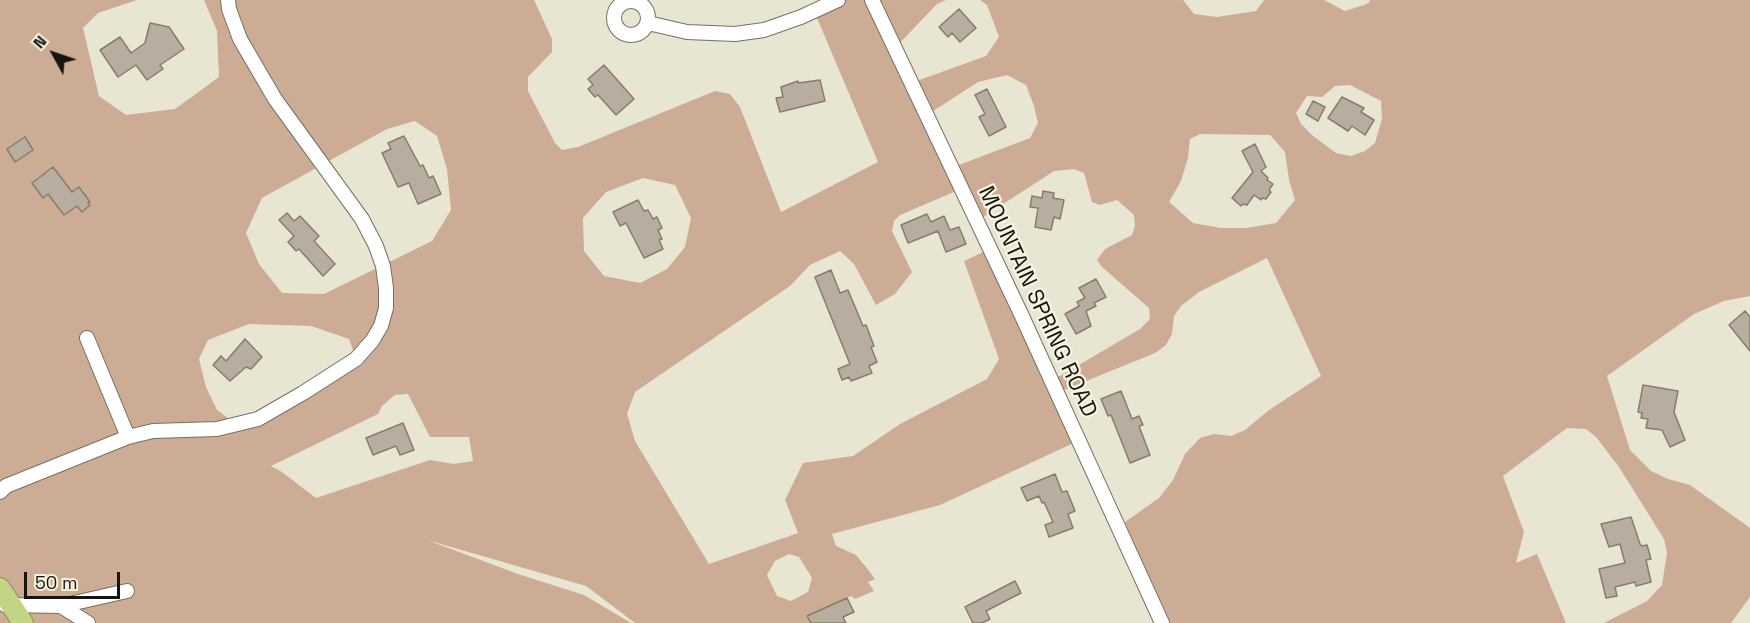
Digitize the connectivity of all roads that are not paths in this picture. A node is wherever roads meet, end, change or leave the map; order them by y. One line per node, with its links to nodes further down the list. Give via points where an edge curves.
1 (228, 0): 6 (street, via 240,39 275,99 362,219 376,246 383,266 386,308 381,326 356,359 258,419 218,429 153,431)
2 (838, 0): 4 (street, via 764,30 735,34 687,32)
3 (872, 0): 14 (street, MOUNTAIN SPRING ROAD)
4 (648, 23)
5 (87, 338): 6 (street)
6 (128, 437): 7 (street)
7 (2, 488)
8 (0, 588): 10 (highway)
9 (128, 591): 11 (street)
10 (6, 605): 11 (street); 12 (highway)
11 (61, 606): 13 (street)
12 (23, 623)
13 (88, 623)
14 (1162, 623)

